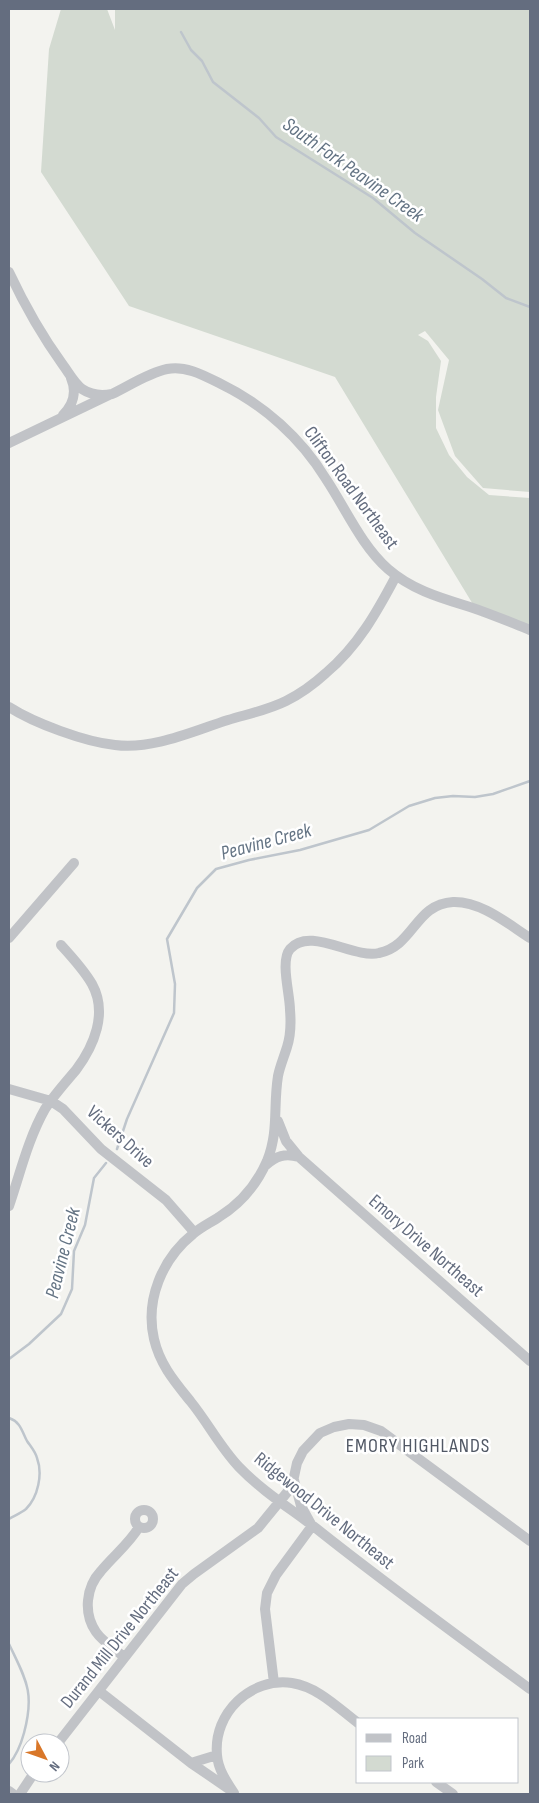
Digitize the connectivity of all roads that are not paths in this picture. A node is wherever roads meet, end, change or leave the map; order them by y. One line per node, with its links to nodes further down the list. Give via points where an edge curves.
1 (9, 272): 2 (street, Clifton Road Northeast, via 48,345)
2 (70, 375): 3 (street, Clifton Road Northeast, via 87,392); 4 (street, via 74,386 72,405)
3 (112, 394): 4 (street); 6 (street, Clifton Road Northeast, via 165,369 179,368 209,378 259,406 306,452 368,546)
4 (55, 421): 5 (street)
5 (9, 443)
6 (396, 576): 7 (street, Clifton Road Northeast, via 430,595); 8 (street, via 368,626 339,662 297,695 261,710 168,739 125,746 80,738)
7 (530, 630)
8 (9, 707)
9 (74, 863): 10 (street)
10 (9, 938)
11 (530, 938): 15 (street, Ridgewood Drive Northeast, via 476,906 451,902 429,910 401,943 385,952 364,954 317,941 296,945 285,964 291,1026 279,1072)
12 (61, 945): 14 (street, via 92,986 98,1019 88,1052)
13 (9, 1088): 14 (street, Vickers Drive)
14 (51, 1101): 18 (street, via 32,1140); 19 (street, Vickers Drive, via 73,1118 101,1149 166,1200)
15 (276, 1110): 16 (street, Emory Drive Northeast, via 282,1134); 17 (street, Ridgewood Drive Northeast, via 274,1138)
16 (299, 1157): 17 (street, via 280,1156); 20 (street, Emory Drive Northeast)
17 (265, 1166): 19 (street, Ridgewood Drive Northeast, via 249,1191 234,1206)
18 (9, 1206)
19 (194, 1232): 22 (street, Ridgewood Drive Northeast, via 174,1254 158,1281 152,1314 156,1346 170,1377 191,1401 228,1455)
20 (530, 1361)
21 (294, 1479): 22 (street, Durand Mill Drive Northeast); 23 (street, via 301,1506); 25 (street, via 303,1451 320,1433 341,1425 364,1425 388,1435)
22 (279, 1501): 23 (street, Ridgewood Drive Northeast); 26 (street, Durand Mill Drive Northeast, via 253,1533 188,1579)
23 (312, 1526): 27 (street, via 276,1575 267,1593); 28 (street, Ridgewood Drive Northeast)
24 (139, 1527): 26 (street, via 94,1579 88,1602 96,1632)
25 (530, 1541)
26 (124, 1657): 29 (street, Durand Mill Drive Northeast)
27 (274, 1683): 30 (street, via 291,1683 310,1689); 32 (street, via 252,1690 231,1708 220,1729)
28 (530, 1689)
29 (99, 1691): 31 (street, Durand Mill Drive Northeast); 33 (street)
30 (356, 1722)
31 (66, 1733)
32 (217, 1755): 33 (street); 39 (street, via 223,1775)
33 (191, 1763): 39 (street)
34 (27, 1783): 38 (street)
35 (437, 1783): 40 (street)
36 (9, 1791): 37 (street)
37 (13, 1794)
38 (20, 1794)
39 (235, 1794)
40 (453, 1794)

